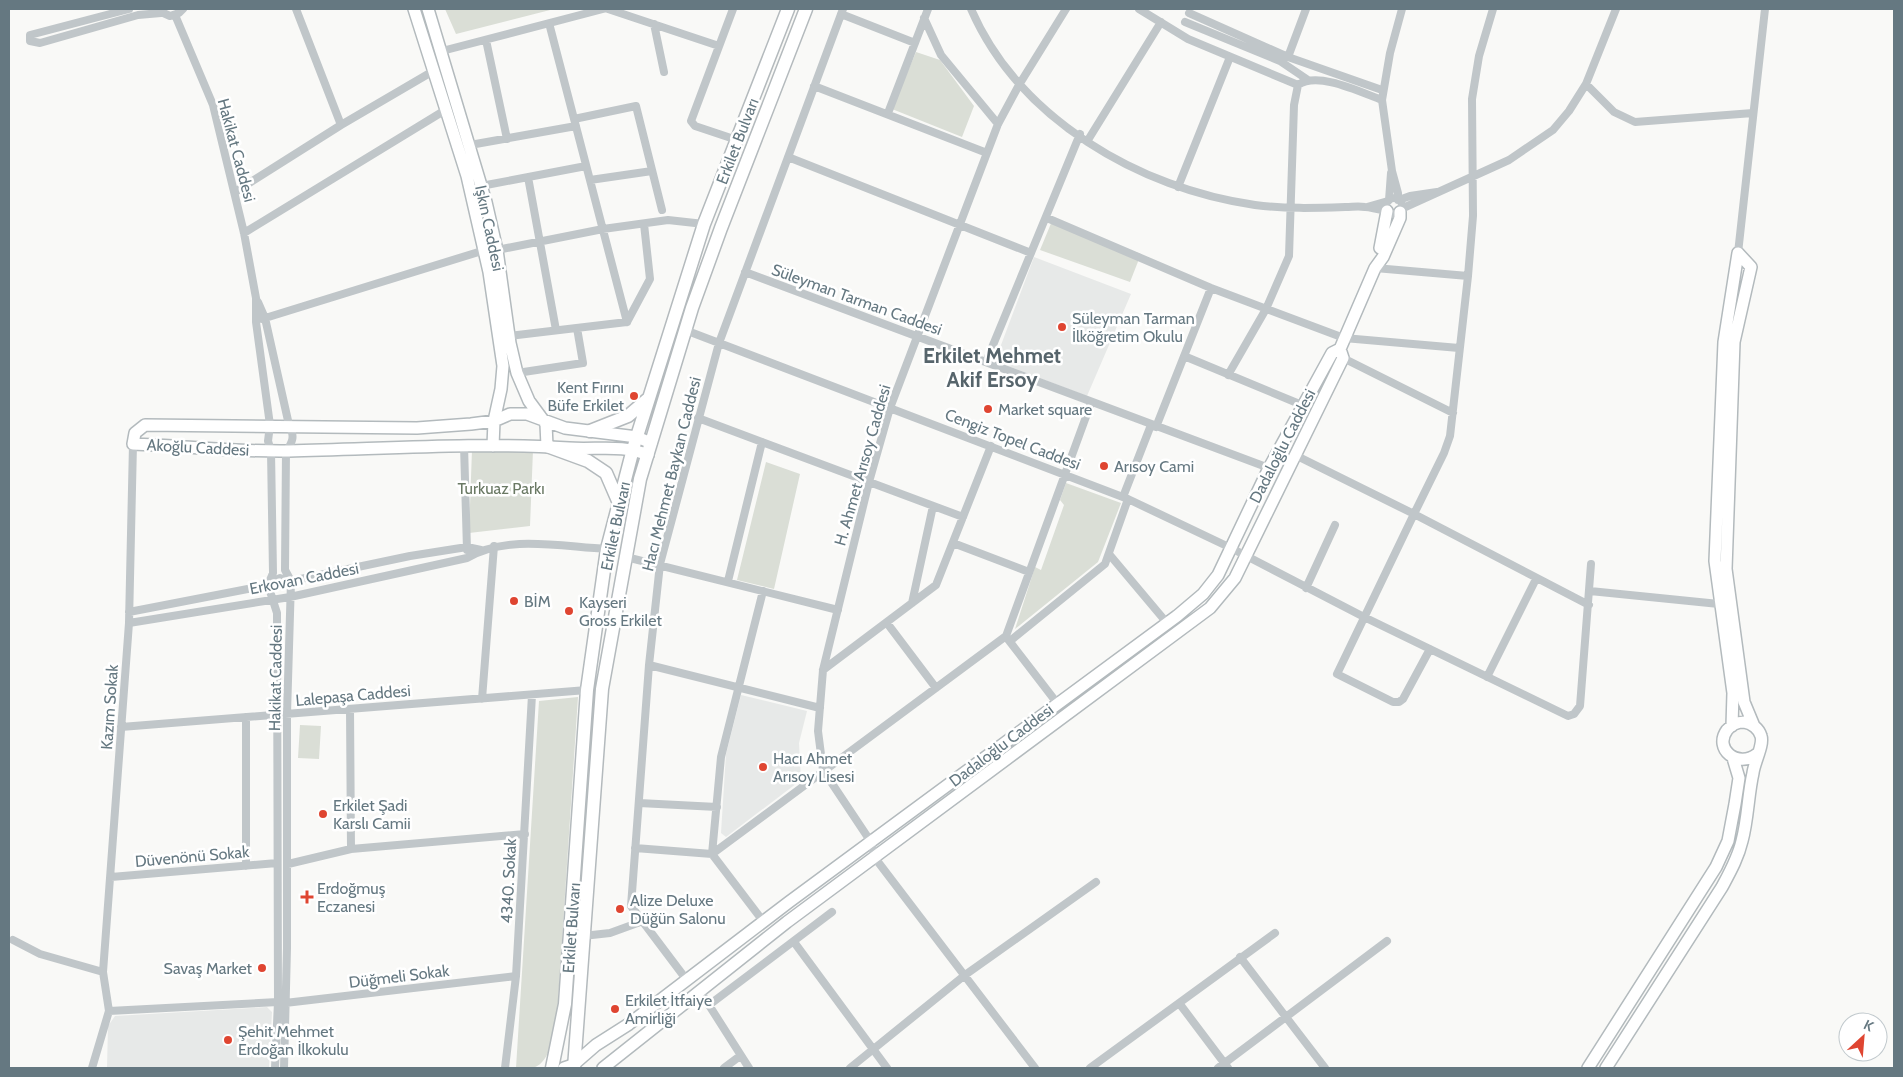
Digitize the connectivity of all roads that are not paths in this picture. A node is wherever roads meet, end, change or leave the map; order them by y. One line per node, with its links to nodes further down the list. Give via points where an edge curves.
1 (129, 9): 20 (street, via 30,35 30,41 40,43)
2 (183, 9): 23 (street)
3 (296, 9): 50 (street)
4 (414, 9): 36 (street, Işkın Caddesi)
5 (428, 9): 33 (street, Işkın Caddesi)
6 (602, 9): 27 (street)
7 (608, 9): 28 (street)
8 (733, 9): 32 (street)
9 (788, 9): 53 (main road, Erkilet Bulvarı)
10 (806, 9): 92 (main road, Erkilet Bulvarı, via 720,228)
11 (928, 9): 24 (street)
12 (971, 9): 40 (street, via 992,48)
13 (1066, 9): 40 (street, H. Ahmet Arısoy Caddesi)
14 (1138, 9): 25 (street)
15 (1306, 9): 35 (street)
16 (1402, 9): 43 (street)
17 (1493, 9): 62 (street, via 1482,41 1473,90)
18 (1616, 9): 39 (street)
19 (1765, 9): 46 (street)
20 (159, 11): 23 (street)
21 (1190, 11): 26 (street); 35 (street)
22 (842, 12): 31 (street); 42 (street, Hacı Mehmet Baykan Caddesi)
23 (175, 15): 66 (street, Hakikat Caddesi, via 212,106)
24 (924, 18): 31 (street); 49 (street, via 941,56)
25 (1160, 22): 29 (street); 54 (street)
26 (1185, 22): 29 (street); 38 (street, via 1280,62)
27 (549, 23): 30 (street); 48 (street)
28 (654, 24): 32 (street); 37 (street)
29 (1180, 34): 34 (street)
30 (486, 40): 33 (street); 52 (street)
31 (914, 43): 47 (street)
32 (719, 46): 53 (street, via 691,121 695,126)
33 (442, 51): 55 (street, Işkın Caddesi)
34 (1230, 56): 41 (street); 65 (street)
35 (1288, 57): 43 (street)
36 (435, 70): 45 (street, Işkın Caddesi); 50 (street)
37 (664, 72)
38 (1308, 80): 41 (street); 44 (street, via 1334,84)
39 (1586, 84): 46 (street, via 1614,112 1635,122); 62 (street, via 1564,118 1547,135 1522,153)
40 (1019, 85): 49 (street, H. Ahmet Arısoy Caddesi); 51 (street)
41 (1298, 85): 69 (street, via 1294,105)
42 (814, 86): 47 (street); 57 (street, Hacı Mehmet Baykan Caddesi)
43 (1382, 90): 44 (street)
44 (1382, 100): 60 (street)
45 (447, 109): 76 (street); 78 (street, Işkın Caddesi)
46 (1753, 112): 80 (street)
47 (888, 113): 56 (street)
48 (575, 122): 52 (street); 58 (street); 59 (street, via 636,106)
49 (998, 124): 56 (street, H. Ahmet Arısoy Caddesi)
50 (341, 125): 66 (street)
51 (1080, 134): 54 (street); 71 (street)
52 (507, 139): 55 (street)
53 (737, 140): 73 (main road, Erkilet Bulvarı)
54 (1088, 140): 65 (street, via 1138,169)
55 (470, 145): 64 (street, Işkın Caddesi)
56 (987, 153): 74 (street, H. Ahmet Arısoy Caddesi)
57 (788, 157): 74 (street); 82 (street, Hacı Mehmet Baykan Caddesi)
58 (586, 166): 61 (street); 63 (street)
59 (652, 171): 63 (street); 70 (street)
60 (1392, 171): 67 (street); 68 (street)
61 (528, 177): 64 (street); 77 (street)
62 (1473, 177): 68 (street, via 1436,192 1410,196); 83 (street)
63 (590, 180): 75 (street)
64 (481, 186): 78 (street, Işkın Caddesi)
65 (1178, 187): 69 (street, via 1240,203)
66 (235, 192): 76 (street, Hakikat Caddesi)
67 (1388, 205): 68 (street); 68 (street, via 1392,214); 69 (street); 81 (street, Dadaloğlu Caddesi)
68 (1400, 205): 81 (street, Dadaloğlu Caddesi, via 1400,218)
69 (1289, 208): 86 (street, via 1289,256)
70 (662, 210)
71 (1047, 218): 79 (street); 84 (street)
72 (644, 224): 73 (street, via 668,220); 75 (street); 89 (street, via 650,279)
73 (704, 224): 102 (main road, Erkilet Bulvarı)
74 (960, 226): 79 (street); 93 (street, H. Ahmet Arısoy Caddesi)
75 (603, 230): 77 (street); 89 (street)
76 (244, 233): 85 (street, Hakikat Caddesi)
77 (540, 242): 78 (street); 91 (street)
78 (491, 250): 87 (street); 94 (street, Işkın Caddesi); 109 (street, Işkın Caddesi, via 503,366)
79 (1031, 253): 99 (street)
80 (1738, 253): 157 (street, via 1724,342 1715,561); 182 (street, via 1751,267 1734,342 1726,569 1744,702)
81 (1376, 265): 83 (street); 96 (street, Dadaloğlu Caddesi)
82 (745, 272): 93 (street, Süleyman Tarman Caddesi); 95 (street, Hacı Mehmet Baykan Caddesi)
83 (1468, 276): 97 (street)
84 (1211, 288): 86 (street); 98 (street)
85 (256, 298): 87 (street, Hakikat Caddesi); 88 (street, Hakikat Caddesi)
86 (1266, 309): 96 (street); 101 (street)
87 (265, 318): 88 (street); 111 (street, Hakikat Caddesi)
88 (256, 322): 110 (street, Hakikat Caddesi)
89 (627, 322): 90 (street)
90 (577, 328): 91 (street); 100 (street, via 583,363)
91 (556, 330): 94 (street)
92 (685, 330): 95 (street, Cengiz Topel Caddesi); 121 (main road, Erkilet Bulvarı)
93 (918, 335): 99 (street, Süleyman Tarman Caddesi); 105 (street, H. Ahmet Arısoy Caddesi)
94 (510, 336): 100 (street, Işkın Caddesi)
95 (719, 343): 105 (street, Cengiz Topel Caddesi); 107 (street, Hacı Mehmet Baykan Caddesi)
96 (1342, 348): 97 (street); 104 (street, Dadaloğlu Caddesi, via 1332,354); 106 (street); 124 (street, Dadaloğlu Caddesi)
97 (1458, 348): 106 (street)
98 (1184, 356): 101 (street); 112 (street)
99 (986, 362): 103 (street, Süleyman Tarman Caddesi)
100 (517, 373): 108 (street, Işkın Caddesi, via 529,401)
101 (1228, 375): 104 (street)
102 (649, 398): 113 (main road, via 628,416); 115 (main road, Erkilet Bulvarı)
103 (1091, 403): 112 (street, Süleyman Tarman Caddesi); 126 (street)
104 (1302, 405): 125 (street, Dadaloğlu Caddesi)
105 (890, 408): 120 (street, Cengiz Topel Caddesi); 127 (street, H. Ahmet Arısoy Caddesi)
106 (1453, 413): 131 (street, via 1444,453)
107 (698, 418): 114 (street); 144 (street, Hacı Mehmet Baykan Caddesi)
108 (544, 420): 109 (street, Akoğlu Caddesi, via 527,414 510,414); 113 (street, Akoğlu Caddesi, via 565,428); 119 (street)
109 (494, 421): 111 (street, Akoğlu Caddesi, via 417,428); 118 (street, Işkın Caddesi)
110 (270, 425): 111 (street, Akoğlu Caddesi); 116 (street, Akoğlu Caddesi, via 145,426 135,432); 122 (street, Hakikat Caddesi, via 268,441)
111 (289, 425): 123 (street, Hakikat Caddesi, via 293,442)
112 (1154, 426): 125 (street, Süleyman Tarman Caddesi); 128 (street)
113 (590, 431): 115 (street, Akoğlu Caddesi)
114 (762, 442): 127 (street); 149 (street)
115 (635, 443): 119 (street, Akoğlu Caddesi, via 570,448); 121 (street, Akoğlu Caddesi); 129 (main road, Erkilet Bulvarı)
116 (133, 444): 122 (street, Akoğlu Caddesi); 160 (street, Kazım Sokak)
117 (464, 445): 118 (street, Akoğlu Caddesi); 123 (street, Akoğlu Caddesi); 136 (street)
118 (493, 446): 119 (street, Akoğlu Caddesi)
119 (547, 446): 129 (main road, via 588,461 606,473)
120 (991, 446): 126 (street, Cengiz Topel Caddesi); 132 (street)
121 (649, 449): 142 (main road, Erkilet Bulvarı, via 640,479)
122 (272, 450): 123 (street, Akoğlu Caddesi); 150 (street, Hakikat Caddesi, via 273,573)
123 (286, 451): 148 (street, Hakikat Caddesi, via 285,570)
124 (1295, 455): 131 (street); 141 (street, Dadaloğlu Caddesi)
125 (1270, 468): 137 (street, Dadaloğlu Caddesi)
126 (1064, 473): 128 (street, Cengiz Topel Caddesi); 146 (street)
127 (868, 482): 130 (street); 159 (street, H. Ahmet Arısoy Caddesi)
128 (1126, 498): 137 (street, Cengiz Topel Caddesi); 140 (street)
129 (619, 503): 138 (main road, Erkilet Bulvarı)
130 (933, 506): 132 (street); 156 (street)
131 (1414, 514): 147 (street); 161 (street)
132 (963, 517): 134 (street)
133 (1335, 525): 151 (street)
134 (953, 544): 146 (street); 156 (street, via 936,585)
135 (494, 546): 138 (street, Erkovan Caddesi, via 517,544); 139 (street, Erkovan Caddesi); 174 (street)
136 (467, 547): 139 (street, Erkovan Caddesi); 143 (street); 148 (street, Erkovan Caddesi)
137 (1231, 548): 141 (street, Cengiz Topel Caddesi); 164 (street, Dadaloğlu Caddesi, via 1218,575 1203,594)
138 (608, 549): 172 (main road, Erkilet Bulvarı)
139 (481, 550): 143 (street, Erkovan Caddesi)
140 (1109, 554): 164 (street); 165 (street, via 1105,564)
141 (1246, 556): 151 (street, Cengiz Topel Caddesi); 194 (street, Dadaloğlu Caddesi, via 1230,586 1210,608)
142 (626, 557): 144 (street); 204 (main road, Erkilet Bulvarı, via 602,689)
143 (467, 558): 154 (street, Erkovan Caddesi)
144 (660, 564): 149 (street); 167 (street, Hacı Mehmet Baykan Caddesi)
145 (1591, 564): 153 (street, Cengiz Topel Caddesi)
146 (1029, 572): 165 (street)
147 (1536, 579): 158 (street); 169 (street)
148 (291, 581): 150 (street, Erkovan Caddesi, via 280,578); 154 (street, Hakikat Caddesi)
149 (728, 582): 152 (street)
150 (268, 585): 155 (street, Hakikat Caddesi); 160 (street, Erkovan Caddesi)
151 (1306, 588): 161 (street, Cengiz Topel Caddesi)
152 (763, 591): 159 (street); 170 (street)
153 (1590, 591): 157 (street); 158 (street, Cengiz Topel Caddesi)
154 (290, 598): 155 (street, Erkovan Caddesi); 178 (street, Hakikat Caddesi)
155 (273, 599): 162 (street, Erkovan Caddesi); 179 (street, Hakikat Caddesi, via 277,613)
156 (912, 603): 163 (street)
157 (1720, 604): 181 (street, via 1733,693)
158 (1589, 605): 169 (street, Cengiz Topel Caddesi, via 1580,706 1574,714 1564,715)
159 (838, 610): 168 (street, H. Ahmet Arısoy Caddesi)
160 (129, 612): 162 (street, Kazım Sokak)
161 (1364, 617): 166 (street, Cengiz Topel Caddesi); 166 (street, via 1337,674 1393,702 1403,699)
162 (128, 623): 183 (street, Kazım Sokak)
163 (886, 623): 168 (street); 171 (street)
164 (1167, 623): 175 (street, Dadaloğlu Caddesi)
165 (1008, 639): 171 (street); 175 (street)
166 (1430, 649): 169 (street, Cengiz Topel Caddesi)
167 (649, 665): 170 (street); 187 (street, Hacı Mehmet Baykan Caddesi)
168 (823, 670): 176 (street, H. Ahmet Arısoy Caddesi)
169 (1487, 677)
170 (738, 687): 176 (street); 188 (street, via 721,757)
171 (936, 688): 186 (street)
172 (587, 690): 173 (street, Lalepaşa Caddesi); 228 (main road, Erkilet Bulvarı, via 565,1004)
173 (532, 695): 174 (street, Lalepaşa Caddesi); 189 (street, 4340. Sokak)
174 (482, 699): 177 (street, Lalepaşa Caddesi)
175 (1057, 703): 190 (street, Dadaloğlu Caddesi)
176 (820, 708): 186 (street, H. Ahmet Arısoy Caddesi, via 818,731)
177 (350, 709): 178 (street, Lalepaşa Caddesi); 192 (street)
178 (287, 714): 179 (street, Lalepaşa Caddesi); 196 (street, Hakikat Caddesi)
179 (278, 715): 180 (street, Lalepaşa Caddesi); 195 (street, Hakikat Caddesi)
180 (246, 717): 183 (street, Lalepaşa Caddesi); 197 (street)
181 (1732, 726): 182 (street, via 1743,722); 185 (street, via 1724,735 1724,741)
182 (1754, 726): 184 (street, via 1762,742)
183 (121, 727): 198 (street, Kazım Sokak)
184 (1757, 754): 185 (street, via 1746,760); 238 (street, via 1743,840 1736,861)
185 (1733, 758): 237 (street, via 1739,778 1728,841 1716,868)
186 (823, 770): 190 (street, H. Ahmet Arısoy Caddesi); 193 (street)
187 (639, 803): 188 (street); 191 (street, Hacı Mehmet Baykan Caddesi)
188 (717, 807): 193 (street)
189 (525, 834): 192 (street); 211 (street, 4340. Sokak)
190 (870, 842): 194 (street, H. Ahmet Arısoy Caddesi); 202 (street, Dadaloğlu Caddesi)
191 (636, 848): 193 (street); 201 (street, Hacı Mehmet Baykan Caddesi, via 631,906)
192 (351, 850): 196 (street)
193 (712, 854): 202 (street)
194 (875, 858): 210 (street); 213 (street, Dadaloğlu Caddesi)
195 (277, 863): 197 (street, Düvenönü Sokak); 214 (street, Hakikat Caddesi)
196 (288, 864): 214 (street, Hakikat Caddesi)
197 (246, 866): 198 (street, Düvenönü Sokak)
198 (111, 877): 209 (street, Kazım Sokak)
199 (1096, 882): 210 (street)
200 (832, 912): 207 (street)
201 (643, 921): 204 (street, via 610,933); 212 (street, Hacı Mehmet Baykan Caddesi)
202 (763, 921): 212 (street, Dadaloğlu Caddesi)
203 (1275, 932): 208 (street)
204 (583, 936): 222 (main road, Erkilet Bulvarı)
205 (13, 940): 209 (street, via 40,954)
206 (1387, 941): 218 (street)
207 (794, 942): 216 (street); 219 (street)
208 (1240, 957): 215 (street); 218 (street)
209 (103, 972): 217 (street, Kazım Sokak)
210 (965, 975): 219 (street); 234 (street)
211 (516, 976): 214 (street, Düğmeli Sokak); 227 (street, 4340. Sokak)
212 (686, 979): 222 (street, Dadaloğlu Caddesi)
213 (700, 991): 216 (street); 221 (street, Dadaloğlu Caddesi)
214 (282, 1002): 217 (street, Düğmeli Sokak); 225 (street, Hakikat Caddesi); 226 (street, Hakikat Caddesi)
215 (1179, 1003): 223 (street); 235 (street)
216 (709, 1005): 220 (street)
217 (109, 1011): 224 (street)
218 (1286, 1017): 223 (street); 236 (street)
219 (874, 1050): 232 (street); 233 (street)
220 (740, 1056): 230 (street); 231 (street)
221 (612, 1064): 229 (street, Dadaloğlu Caddesi)
222 (570, 1067)
223 (1223, 1067)
224 (92, 1068)
225 (275, 1068)
226 (284, 1068)
227 (505, 1068)
228 (552, 1068)
229 (603, 1068)
230 (724, 1068)
231 (749, 1068)
232 (850, 1068)
233 (887, 1068)
234 (1035, 1068)
235 (1090, 1068)
236 (1326, 1068)
237 (1588, 1068)
238 (1606, 1068)

